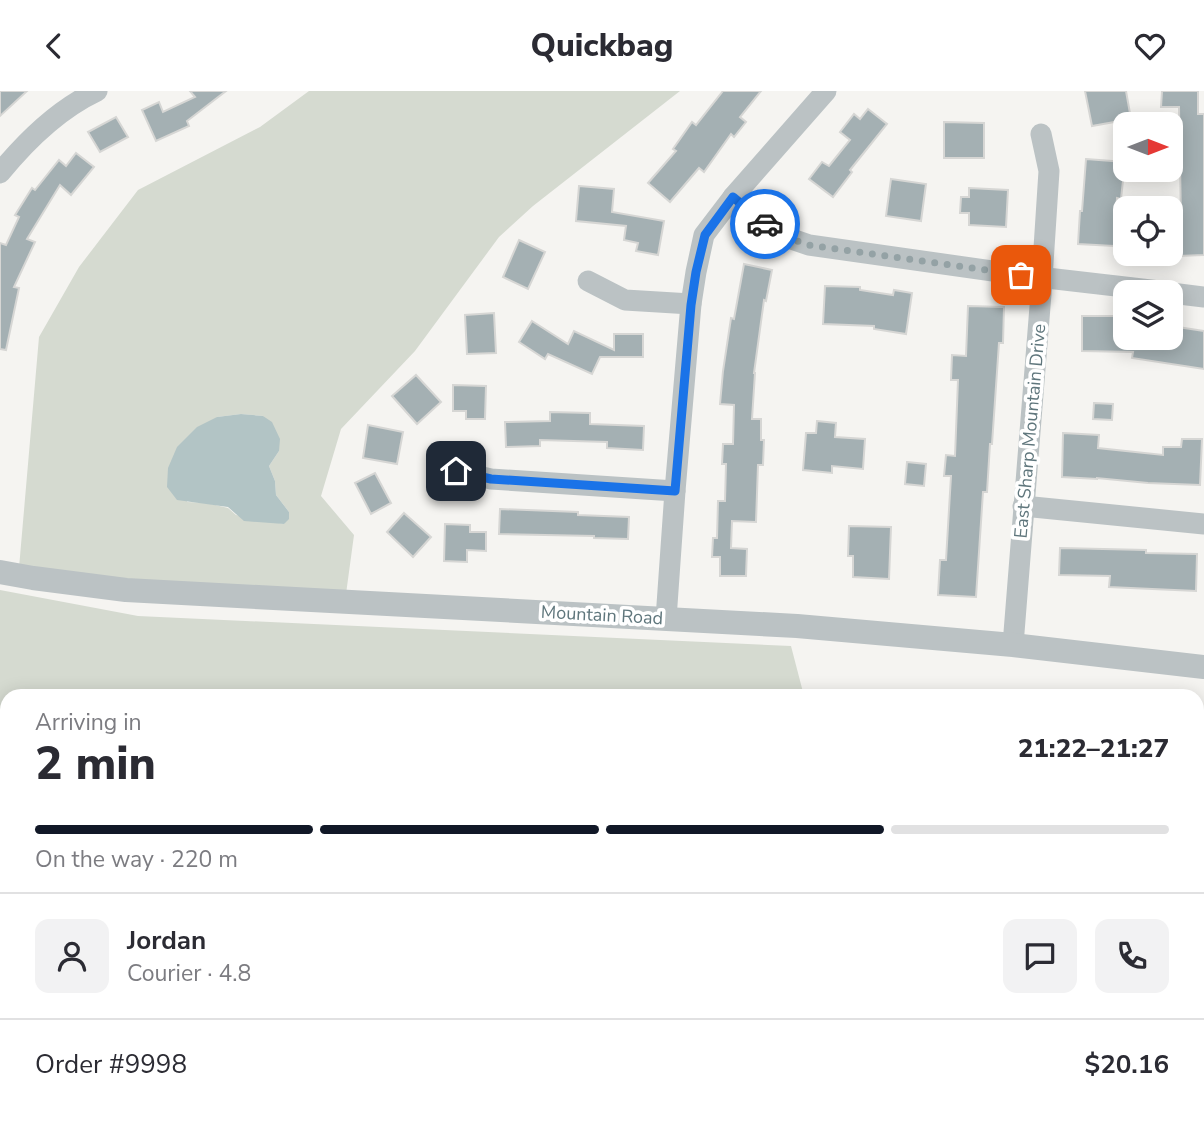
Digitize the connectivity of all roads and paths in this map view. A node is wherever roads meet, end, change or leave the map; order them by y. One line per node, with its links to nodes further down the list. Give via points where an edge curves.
1 (97, 91): 4 (street, via 53,119)
2 (825, 91): 5 (street)
3 (1041, 134): 6 (street, East Sharp Mountain Drive, via 1049,171)
4 (0, 173)
5 (733, 197): 6 (street, via 777,234 809,245); 11 (street, via 705,235)
6 (1042, 277): 8 (street); 14 (street, East Sharp Mountain Drive)
7 (587, 281): 11 (street, via 625,300)
8 (1113, 285)
9 (1183, 294): 10 (street)
10 (1204, 297)
11 (691, 305): 13 (street)
12 (456, 471): 13 (street, via 491,479)
13 (675, 491): 17 (street)
14 (1023, 506): 15 (street); 18 (street, East Sharp Mountain Drive)
15 (1204, 524)
16 (0, 572): 17 (street, Mountain Road, via 126,590)
17 (666, 618): 18 (street, Mountain Road)
18 (1013, 645): 19 (street, Mountain Road)
19 (1204, 667)

